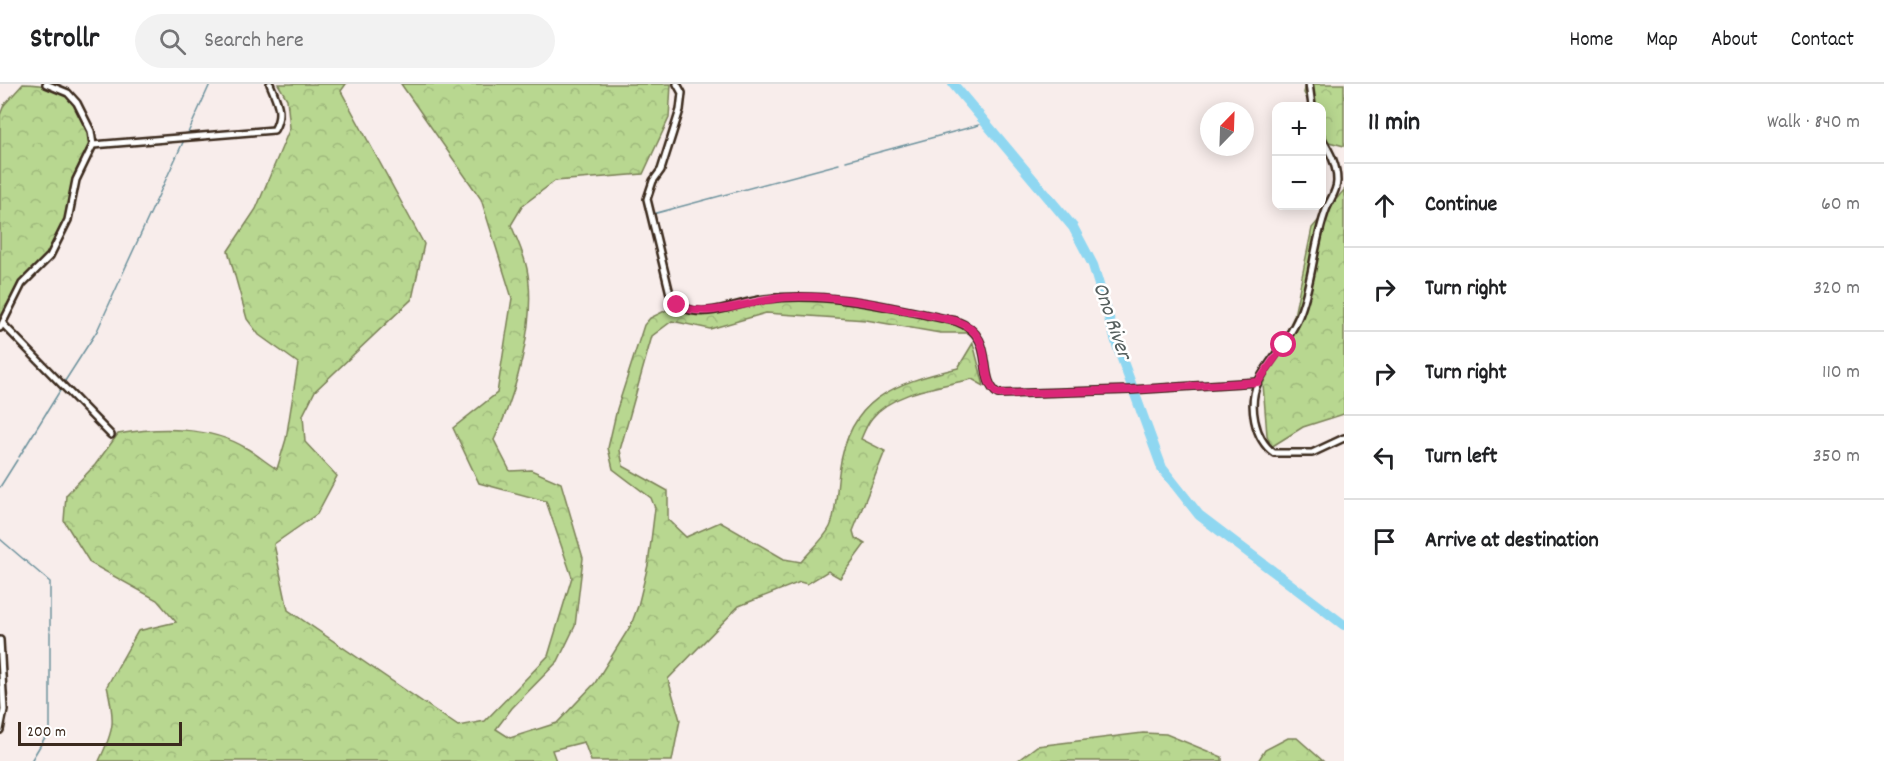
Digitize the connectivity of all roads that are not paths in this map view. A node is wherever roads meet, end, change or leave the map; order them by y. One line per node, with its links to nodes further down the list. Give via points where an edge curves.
1 (46, 84): 6 (street, via 68,93 77,104 91,131)
2 (270, 84): 6 (street, via 280,109 280,120 274,130)
3 (677, 84): 9 (street, via 682,93 680,110 661,170 647,199 671,298 677,305 705,312 764,299 794,297 876,304 968,326 980,340 991,386 998,394)
4 (1310, 84): 5 (street)
5 (1312, 102)
6 (93, 145): 8 (street, via 76,180 68,220 50,256 22,284)
7 (1326, 146): 9 (street, via 1336,165 1337,187 1317,234 1300,315)
8 (2, 326): 10 (street)
9 (1258, 382): 11 (street, via 1254,416 1257,429 1275,453 1312,453)
10 (111, 435)
11 (1344, 438)
12 (0, 640): 13 (street, via 4,710)
13 (0, 730)

